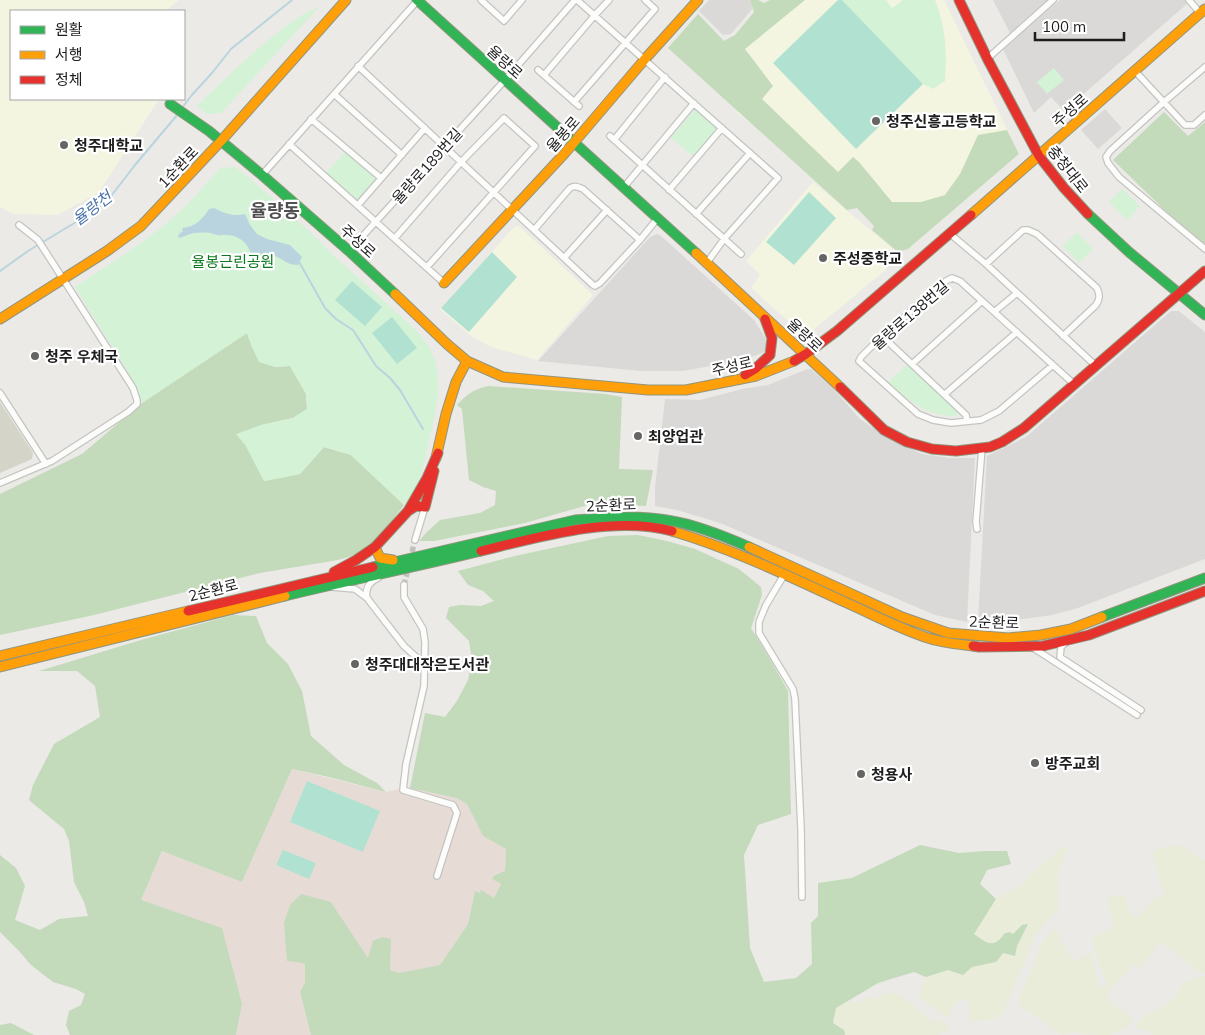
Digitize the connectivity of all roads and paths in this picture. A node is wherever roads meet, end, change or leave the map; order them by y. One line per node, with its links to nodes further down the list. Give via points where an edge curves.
1 (346, 0): 32 (street, 1순환로)
2 (418, 0): 17 (street); 23 (street, 율량로)
3 (482, 0): 4 (street, via 504,21)
4 (522, 0)
5 (576, 0): 13 (street); 23 (street, 율량로189번길)
6 (609, 0): 13 (street)
7 (645, 0): 14 (street, via 655,9)
8 (698, 0): 16 (street, 율봉로)
9 (959, 0): 15 (street, 충청대로)
10 (1053, 0): 15 (street)
11 (1189, 0): 12 (street)
12 (1203, 11): 20 (street, 주성로)
13 (595, 15): 14 (street); 21 (street)
14 (626, 42): 16 (street); 21 (street, via 576,104)
15 (988, 58): 38 (street, 충청대로)
16 (645, 59): 22 (street); 33 (street, 율봉로)
17 (358, 66): 24 (street); 30 (street)
18 (1205, 67): 25 (street)
19 (538, 70): 21 (street)
20 (1135, 71): 25 (street); 38 (street, 주성로)
21 (544, 75)
22 (665, 78): 26 (street); 40 (street, via 612,138)
23 (505, 80): 33 (street, 율량로); 35 (street, 율량로189번길)
24 (334, 94): 29 (street); 37 (street)
25 (1164, 102): 28 (street, via 1186,125 1194,125); 58 (street, via 1106,157 1119,177)
26 (694, 103): 31 (street); 40 (street)
27 (170, 104): 32 (street, 주성로)
28 (1205, 115)
29 (311, 119): 34 (street); 42 (street)
30 (425, 128): 35 (street); 37 (street)
31 (722, 128): 36 (street); 44 (street)
32 (221, 141): 41 (street, 주성로); 66 (street, 1순환로, via 141,226)
33 (574, 142): 43 (street, 율량로); 47 (street, 율봉로)
34 (289, 144): 41 (street); 46 (street)
35 (444, 146): 39 (street); 51 (street, 율량로189번길)
36 (750, 153): 49 (street); 56 (street, via 778,178)
37 (402, 154): 42 (street)
38 (1039, 156): 54 (street, 주성로); 69 (street, 충청대로, via 1086,212)
39 (461, 162): 45 (street); 45 (street, via 504,118 535,146); 55 (street)
40 (642, 166): 43 (street); 44 (street)
41 (262, 175): 59 (street, 주성로)
42 (381, 178): 46 (street)
43 (624, 187): 50 (street, 율량로)
44 (669, 190): 49 (street)
45 (493, 192): 47 (street); 64 (street)
46 (358, 206): 51 (street)
47 (513, 210): 53 (street); 67 (street, 율봉로)
48 (607, 210): 53 (street, via 583,189 573,186); 57 (street); 61 (street)
49 (696, 214): 56 (street)
50 (658, 219): 57 (street); 62 (street, 율량로)
51 (376, 222): 55 (street); 59 (street, 율량로189번길)
52 (19, 225): 66 (street, via 34,236)
53 (534, 230): 61 (street)
54 (949, 234): 63 (street); 78 (street, 주성로)
55 (395, 238): 64 (street)
56 (724, 239): 60 (street); 62 (street)
57 (640, 240): 61 (street, via 595,286)
58 (1205, 249)
59 (349, 251): 79 (street, 주성로)
60 (741, 254)
61 (564, 258)
62 (706, 264): 73 (street, 율량로)
63 (986, 264): 68 (street); 77 (street, via 1023,230 1028,230 1037,234 1097,288 1099,300 1096,306)
64 (427, 267): 67 (street)
65 (1205, 271): 69 (street, 율량로)
66 (63, 279): 74 (street, 1순환로); 90 (street, via 133,388 137,404)
67 (444, 283)
68 (1017, 293): 71 (street); 77 (street)
69 (1179, 294): 72 (street, 충청대로); 82 (street, 율량로)
70 (982, 301): 71 (street, 율량로138번길); 76 (street, 율량로138번길, via 952,278); 80 (street)
71 (994, 312): 75 (street, 율량로138번길)
72 (1205, 315)
73 (764, 316): 78 (street, 율량로); 83 (street, via 772,338 770,355 755,369)
74 (0, 319)
75 (1017, 332): 81 (street, 율량로138번길); 86 (street)
76 (882, 336): 80 (street); 87 (street, 율량로138번길, via 861,357 862,365 918,414 951,423)
77 (1062, 336): 82 (street)
78 (806, 354): 83 (street, 주성로, via 756,376); 88 (street, 율량로, via 884,430 895,436 942,451)
79 (467, 362): 83 (street, 주성로, via 503,377 648,390 686,390); 89 (street, via 456,382)
80 (912, 364): 86 (street)
81 (1053, 365): 84 (street, 율량로138번길); 87 (street, 율량로138번길, via 999,411 981,420)
82 (1096, 366): 84 (street, 율량로)
83 (735, 380)
84 (1075, 385): 88 (street, 율량로, via 1024,428 993,446)
85 (0, 393): 90 (street)
86 (945, 394): 87 (street, via 966,415)
87 (967, 421)
88 (982, 448): 94 (street)
89 (438, 453): 92 (street); 93 (street)
90 (46, 464): 91 (street)
91 (0, 483)
92 (425, 507): 93 (street, via 416,506); 95 (street)
93 (408, 511): 96 (street)
94 (977, 529)
95 (415, 540)
96 (375, 548): 97 (street, via 380,558); 101 (street)
97 (401, 561): 100 (street, 2순환로, via 575,520 656,519 685,524 735,541 934,629 1008,638 1071,629); 101 (street, 2순환로)
98 (391, 572): 99 (street, 2순환로, via 568,531 629,526 667,530 694,538); 103 (street, 2순환로); 105 (street, via 368,585)
99 (784, 575): 107 (street, 2순환로, via 928,638 978,647); 112 (street, via 759,622 758,633 793,689 795,699)
100 (1205, 578)
101 (319, 579): 108 (street, 2순환로)
102 (404, 585): 109 (street, via 404,597 423,629)
103 (326, 586): 105 (street, via 355,589); 110 (street, 2순환로)
104 (1205, 591): 106 (street, 2순환로)
105 (367, 598): 109 (street, via 404,646)
106 (1068, 640): 107 (street, 2순환로); 107 (street, via 1061,647 1060,657 1139,712)
107 (1028, 647)
108 (0, 656)
109 (424, 664): 111 (street, via 424,686 403,790 453,805 458,813)
110 (0, 667)
111 (438, 876)
112 (802, 896)

